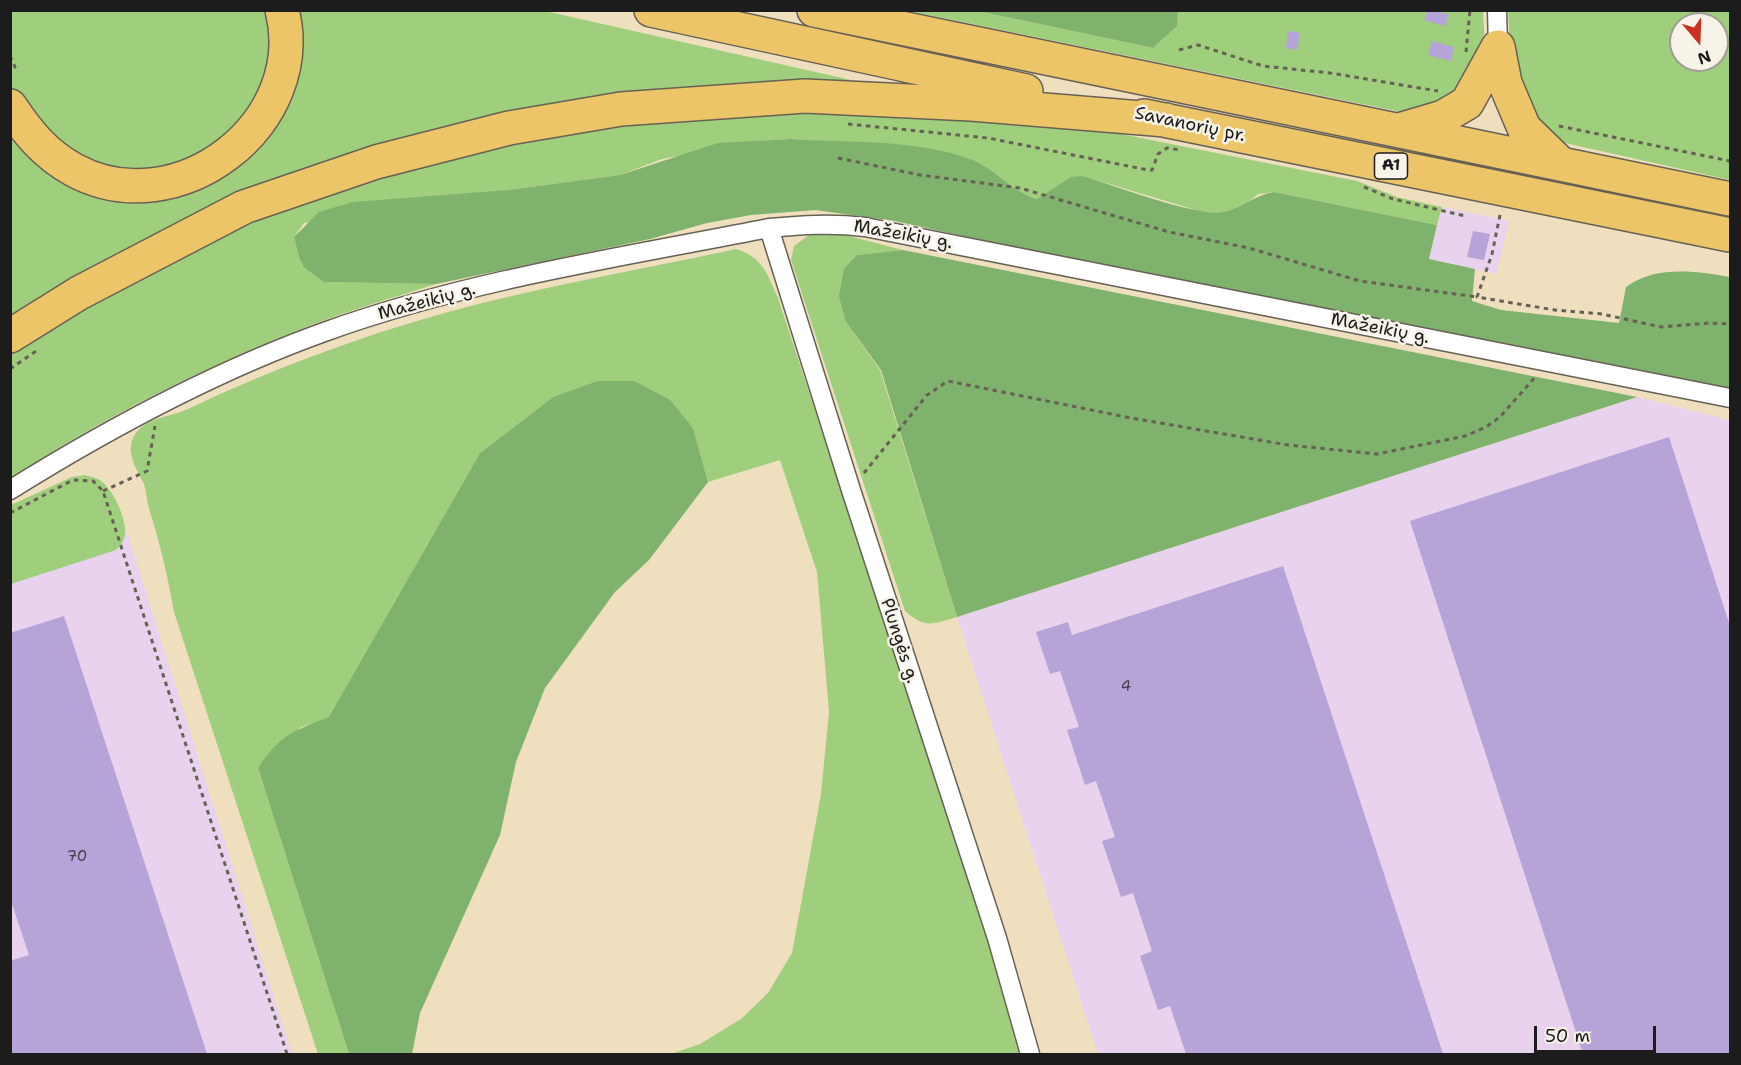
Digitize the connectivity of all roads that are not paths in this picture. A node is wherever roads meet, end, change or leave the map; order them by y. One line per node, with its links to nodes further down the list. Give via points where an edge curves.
1 (282, 10): 6 (highway, via 285,54 274,97 264,116 238,148 186,178 150,184 93,178 42,148)
2 (651, 10): 7 (highway, Savanorių pr. / A1)
3 (814, 10): 8 (highway, Savanorių pr. / A1)
4 (1497, 10): 5 (street)
5 (1498, 47): 8 (highway, via 1467,103 1443,117); 9 (highway, via 1505,83 1524,128)
6 (10, 106)
7 (1166, 120): 12 (highway, Savanorių pr. / A1); 13 (highway, via 971,104 805,96 621,109 509,128 376,162 244,207 79,292)
8 (1397, 131): 9 (highway, Savanorių pr. / A1)
9 (1561, 164): 10 (highway, Savanorių pr. / A1)
10 (1731, 199)
11 (769, 228): 14 (street, Mažeikių g., via 836,224 865,227); 15 (street, Mažeikių g., via 547,273 380,314 258,357 97,437); 16 (street, Plungės g., via 997,938)
12 (1731, 236)
13 (10, 336)
14 (1731, 398)
15 (10, 490)
16 (1030, 1054)

